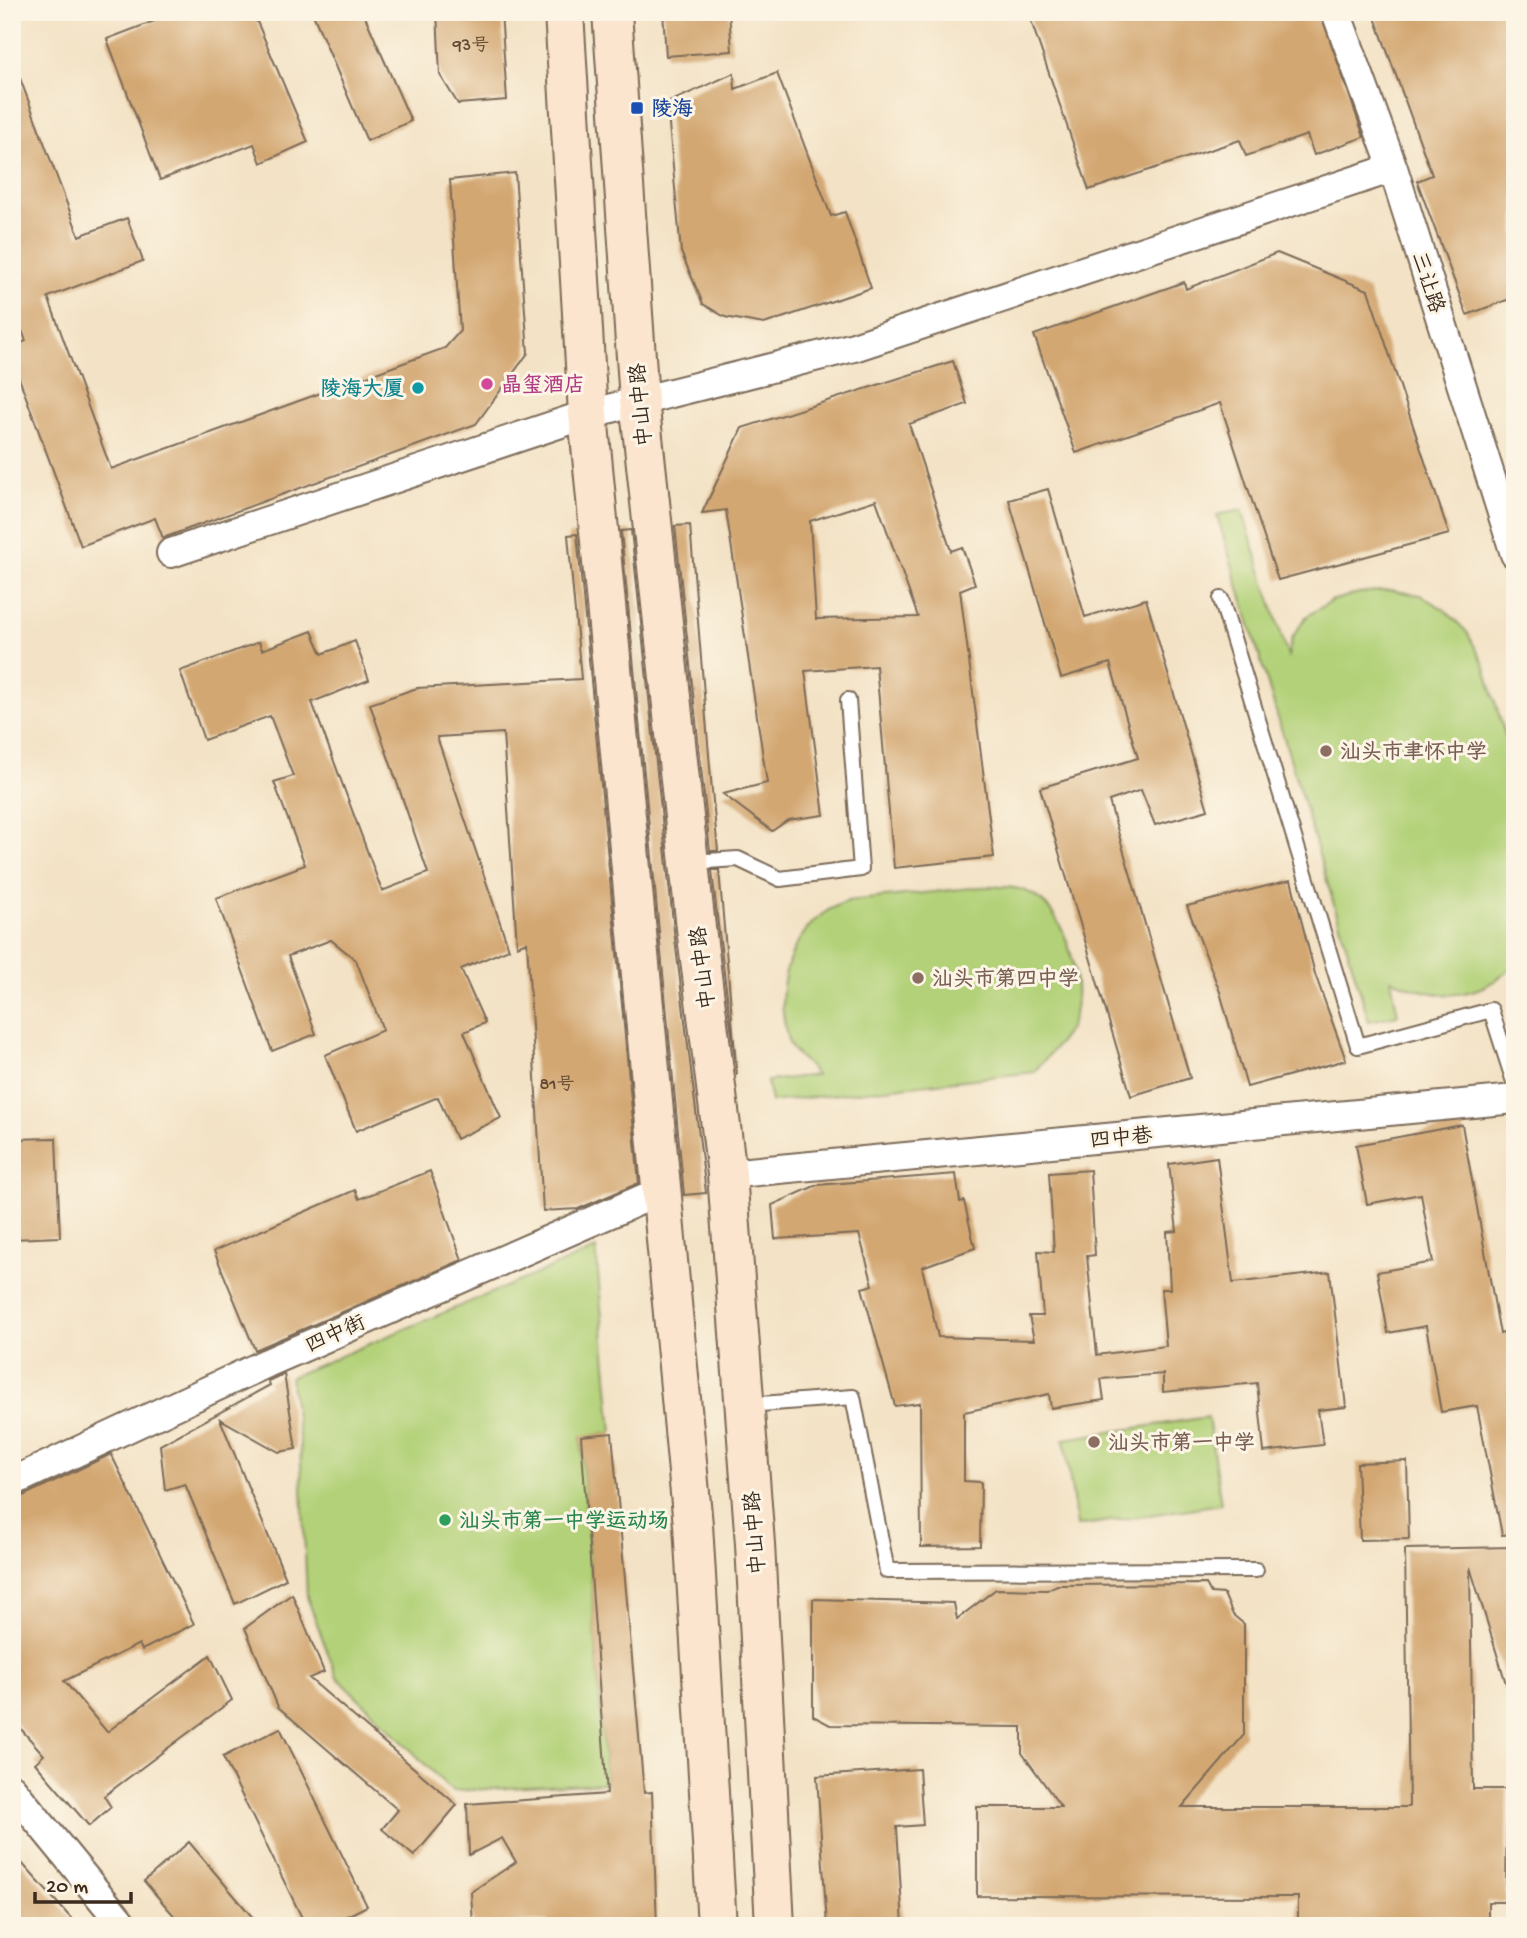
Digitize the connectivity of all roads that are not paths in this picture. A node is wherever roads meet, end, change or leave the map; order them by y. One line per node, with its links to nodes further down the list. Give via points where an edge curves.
1 (564, 12): 6 (main road)
2 (612, 12): 5 (main road, 中山中路)
3 (1336, 12): 4 (street, 三让路)
4 (1393, 168): 5 (street, via 854,347); 8 (street, 三让路)
5 (639, 400): 6 (street); 11 (main road, 中山中路)
6 (588, 414): 7 (street); 15 (main road)
7 (171, 553)
8 (1515, 554)
9 (1222, 599): 12 (lane, via 1358,1046 1491,1010)
10 (848, 700): 11 (lane, via 861,869 780,879 738,859)
11 (691, 862): 14 (main road, 中山中路)
12 (1515, 1085)
13 (1515, 1099): 14 (street, 四中巷)
14 (727, 1174): 16 (main road, 中山中路)
15 (661, 1191): 17 (street, 四中街, via 267,1363); 21 (main road, via 692,1525)
16 (745, 1405): 18 (lane, via 853,1397 887,1572); 22 (main road, 中山中路)
17 (12, 1482)
18 (1256, 1570)
19 (12, 1789): 20 (street)
20 (124, 1926)
21 (717, 1926)
22 (775, 1926)

